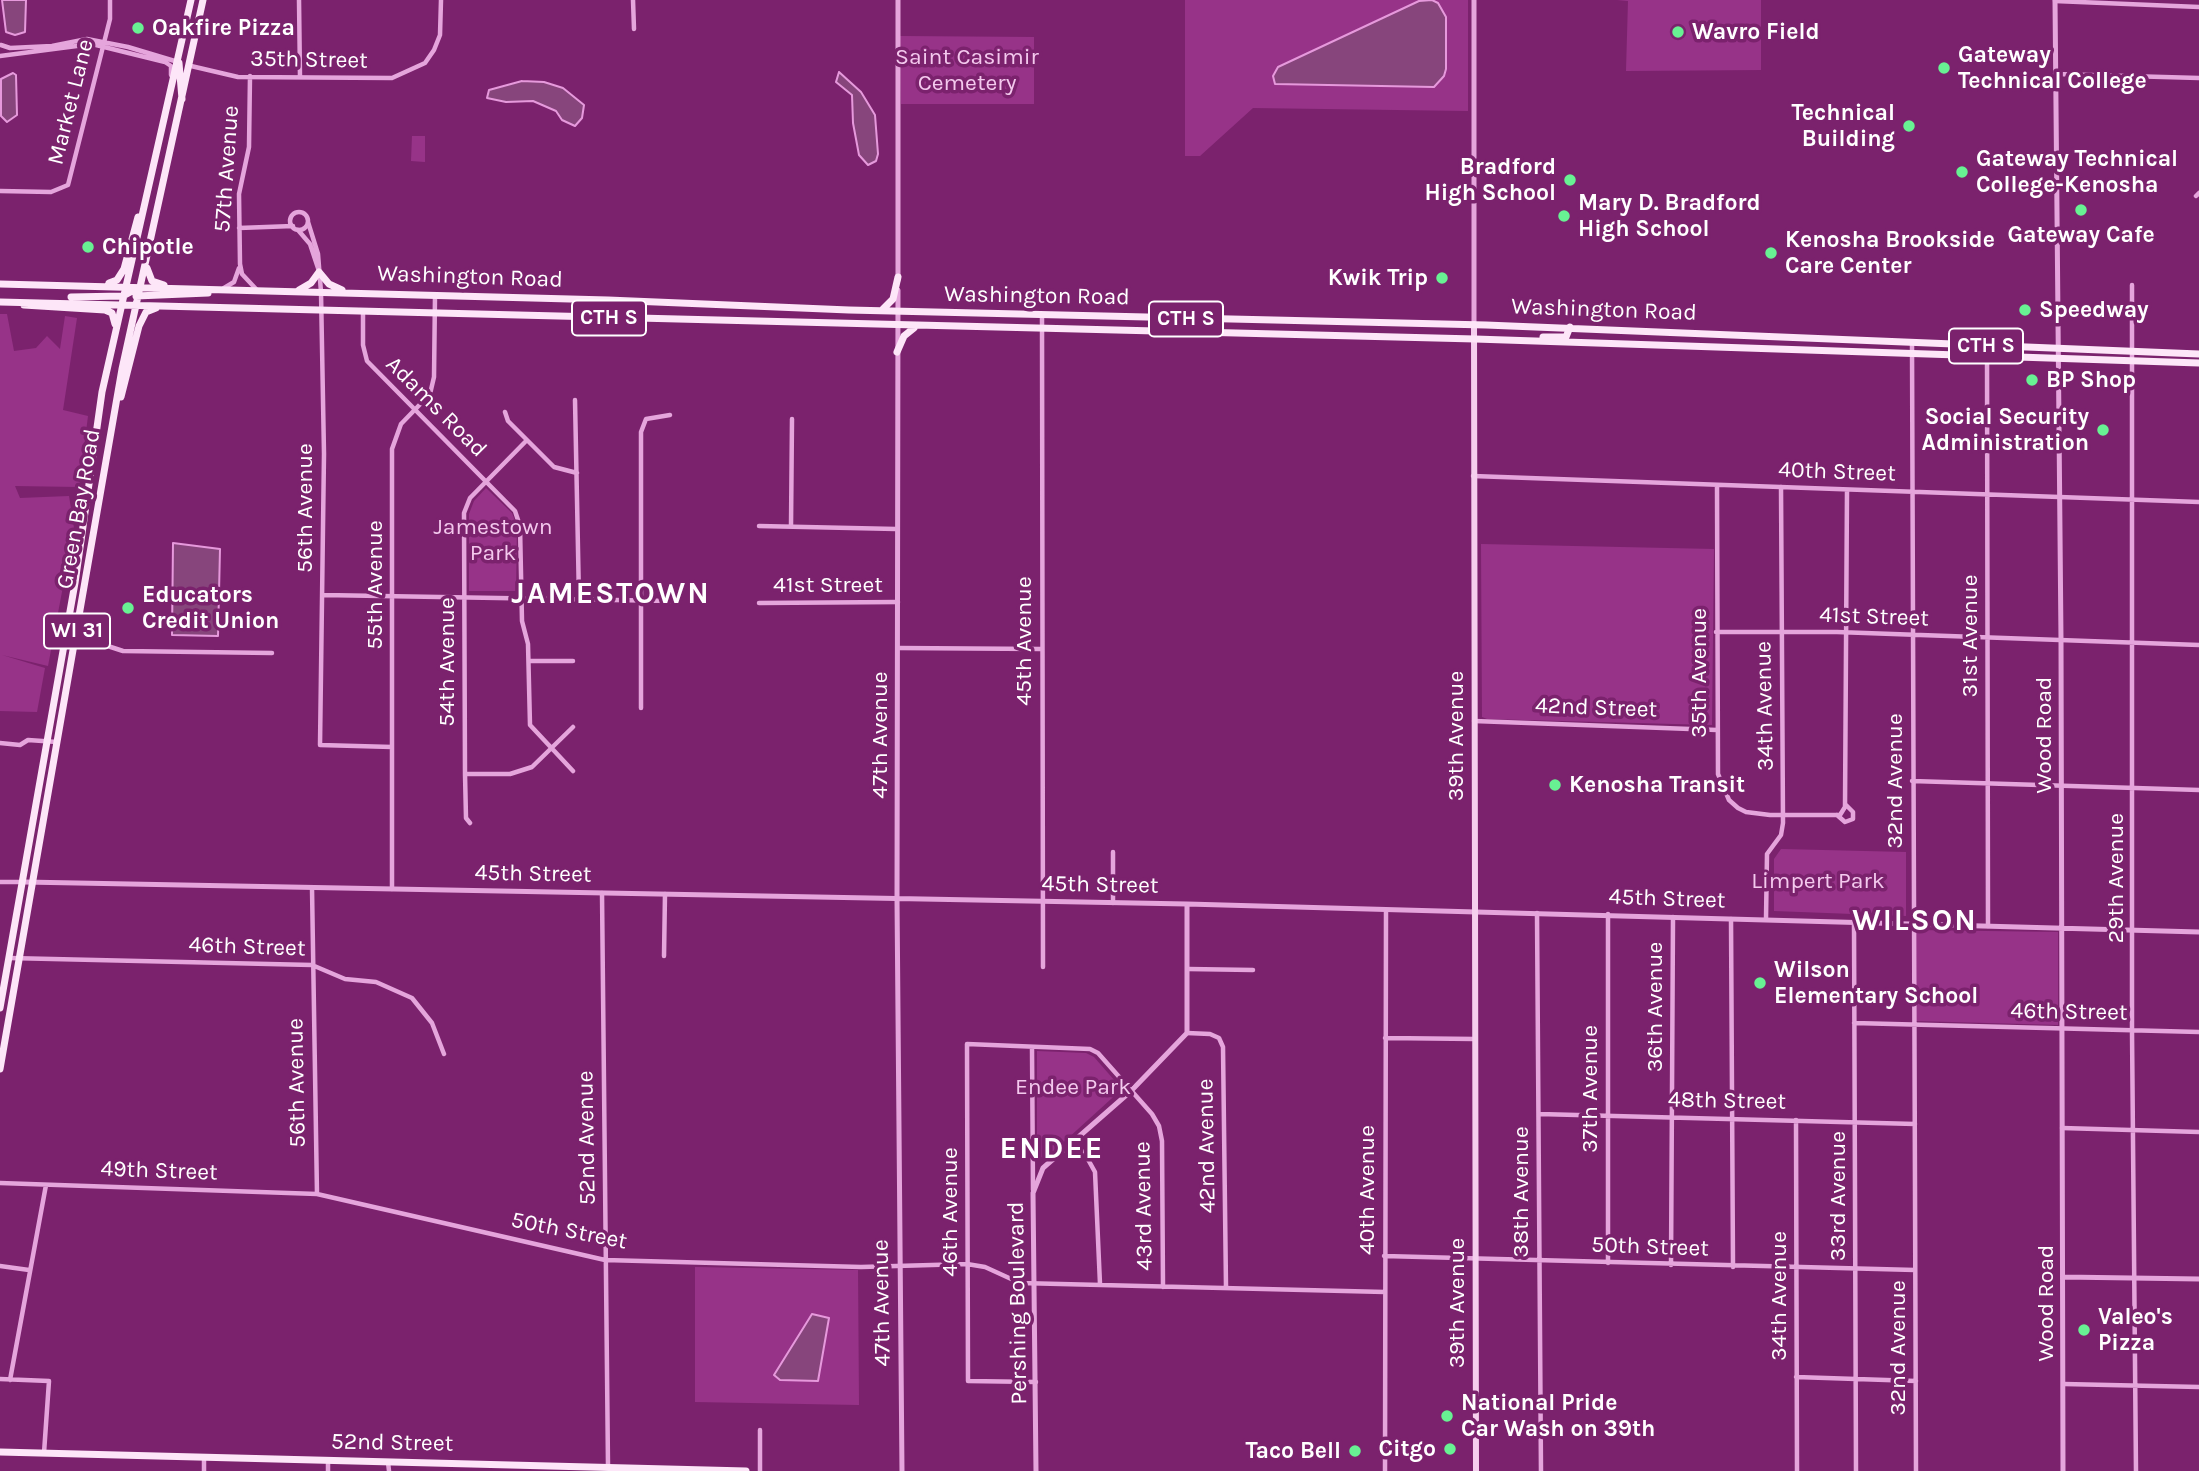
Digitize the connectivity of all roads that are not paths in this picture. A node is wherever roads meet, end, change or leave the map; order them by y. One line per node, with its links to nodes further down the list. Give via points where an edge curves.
1 (110, 0): 14 (street, Market Lane)
2 (191, 0): 12 (main road, Green Bay Road / WI 31)
3 (203, 0): 17 (main road, Green Bay Road / WI 31)
4 (299, 0): 20 (street)
5 (441, 0): 20 (street, 35th Street, via 440,35 425,63 392,78)
6 (633, 0): 11 (street)
7 (898, 0): 34 (street, 47th Avenue)
8 (1474, 0): 62 (street, 39th Avenue)
9 (2055, 0): 10 (street); 18 (street, Wood Road)
10 (2199, 7)
11 (635, 29)
12 (184, 36): 16 (main road, Green Bay Road / WI 31); 17 (main road, via 185,62)
13 (1, 43): 14 (street, via 10,48 87,39); 15 (street)
14 (103, 43): 15 (street); 16 (street); 22 (street, via 165,62 170,66); 24 (street, Market Lane, via 68,185 51,192)
15 (0, 55)
16 (178, 62): 22 (main road, Green Bay Road / WI 31); 23 (main road)
17 (191, 65): 19 (street, 35th Street); 23 (main road, Green Bay Road / WI 31)
18 (2055, 74): 21 (street); 77 (street, Wood Road)
19 (250, 76): 20 (street, 35th Street); 29 (street, 57th Avenue, via 249,147 239,186)
20 (300, 77)
21 (2199, 78)
22 (172, 84): 25 (main road, Green Bay Road / WI 31)
23 (183, 100): 31 (main road, Green Bay Road / WI 31)
24 (0, 191)
25 (144, 208): 36 (main road, via 134,226 121,274 114,282); 38 (main road, Green Bay Road / WI 31)
26 (292, 217): 27 (street, via 301,212); 28 (street); 30 (street)
27 (308, 222): 30 (street, via 304,228); 33 (street, 56th Avenue)
28 (277, 224): 29 (street); 30 (street)
29 (239, 228): 32 (street, 57th Avenue)
30 (295, 228): 33 (street, 56th Avenue, via 310,244)
31 (146, 263): 39 (main road, Green Bay Road / WI 31); 40 (main road, via 155,283)
32 (240, 264): 41 (street, 57th Avenue, via 234,282); 42 (street, 57th Avenue, via 249,284)
33 (319, 272): 43 (main road, via 310,284); 44 (street, 56th Avenue); 45 (main road, via 338,289)
34 (898, 277): 57 (main road, via 891,304); 58 (street, 47th Avenue)
35 (0, 284): 36 (main road, Washington Road / CTH S)
36 (96, 285): 38 (main road, Washington Road / CTH S)
37 (2132, 285): 73 (street, 29th Avenue)
38 (125, 287): 39 (main road, Washington Road / CTH S); 49 (main road, Green Bay Road / WI 31)
39 (141, 287): 40 (main road, Washington Road / CTH S); 46 (main road, Green Bay Road / WI 31); 49 (main road)
40 (203, 289): 41 (main road, Washington Road / CTH S)
41 (222, 290): 42 (main road, Washington Road / CTH S); 46 (main road); 54 (main road, via 227,297)
42 (259, 291): 43 (main road, Washington Road / CTH S)
43 (296, 291): 44 (main road, Washington Road / CTH S)
44 (321, 292): 45 (main road, Washington Road / CTH S); 55 (street, 56th Avenue)
45 (370, 294): 47 (main road, Washington Road / CTH S)
46 (139, 296): 49 (main road); 52 (main road, Green Bay Road / WI 31)
47 (435, 296): 48 (main road, Washington Road / CTH S); 59 (street, 55th Avenue)
48 (608, 300): 57 (main road, Washington Road / CTH S); 61 (main road)
49 (122, 301): 51 (main road, Washington Road); 52 (main road, Washington Road / CTH S); 66 (main road, Green Bay Road / WI 31)
50 (0, 302): 51 (main road)
51 (17, 302): 66 (main road, via 32,307 105,310 114,317)
52 (137, 305): 53 (main road, Washington Road / CTH S); 85 (main road, Green Bay Road / WI 31)
53 (164, 306): 54 (main road, Washington Road / CTH S); 85 (main road, via 148,310 139,326)
54 (223, 307): 55 (main road, Washington Road / CTH S)
55 (321, 309): 56 (main road, Washington Road / CTH S); 103 (street, 56th Avenue)
56 (363, 311): 59 (main road, Washington Road / CTH S); 83 (street, Adams Road, via 367,361)
57 (878, 311): 58 (main road, Washington Road / CTH S)
58 (898, 312): 60 (main road, Washington Road / CTH S); 63 (street, 47th Avenue)
59 (435, 313): 61 (main road, Washington Road / CTH S); 83 (street, 55th Avenue, via 432,386)
60 (1042, 316): 62 (main road, Washington Road / CTH S); 67 (street, 45th Avenue)
61 (608, 317): 63 (main road, Washington Road / CTH S)
62 (1474, 324): 65 (main road, Washington Road); 68 (main road, 39th Avenue)
63 (897, 326): 64 (main road, Washington Road / CTH S); 74 (street, 47th Avenue)
64 (917, 327): 67 (main road, Washington Road / CTH S); 74 (main road, via 907,332)
65 (1570, 327): 69 (main road, via 1566,337); 70 (main road, Washington Road)
66 (116, 328): 115 (main road, Green Bay Road / WI 31)
67 (1043, 330): 68 (main road, Washington Road / CTH S); 123 (street, 45th Avenue)
68 (1475, 339): 69 (main road, Washington Road); 90 (main road, 39th Avenue)
69 (1529, 341): 75 (main road, Washington Road)
70 (1879, 342): 71 (main road, Washington Road); 75 (main road)
71 (1912, 343): 72 (main road, Washington Road / CTH S); 76 (street, 32nd Avenue)
72 (1987, 346): 77 (main road, Washington Road / CTH S); 79 (street, 31st Avenue)
73 (2132, 351): 77 (main road, Washington Road / CTH S); 78 (main road, Washington Road / CTH S); 80 (street, 29th Avenue)
74 (897, 352): 102 (street, 47th Avenue)
75 (1879, 352): 76 (main road, Washington Road)
76 (1913, 353): 79 (main road, Washington Road / CTH S); 95 (street, 32nd Avenue)
77 (2059, 353): 79 (main road, Washington Road / CTH S); 80 (main road, Washington Road / CTH S); 97 (street, Wood Road)
78 (2199, 354)
79 (1987, 355): 96 (street, 31st Avenue)
80 (2132, 362): 81 (main road, Washington Road / CTH S); 98 (street, 29th Avenue)
81 (2199, 363)
82 (575, 400): 89 (street)
83 (416, 411): 91 (street, Adams Road); 104 (street, 55th Avenue, via 401,424 392,449)
84 (505, 412): 88 (street)
85 (114, 414): 116 (main road, Green Bay Road / WI 31)
86 (670, 415): 108 (street, via 646,419 641,432)
87 (792, 419): 101 (street)
88 (527, 440): 89 (street, via 554,467); 91 (street, 54th Avenue)
89 (577, 473): 107 (street)
90 (1473, 476): 92 (street, 40th Street); 128 (main road, 39th Avenue)
91 (486, 483): 105 (street, 54th Avenue, via 470,498 464,513); 106 (street, Adams Road, via 514,511 520,526)
92 (1717, 485): 93 (street, 40th Street); 112 (street, 35th Avenue)
93 (1781, 487): 94 (street, 40th Street); 113 (street, 34th Avenue)
94 (1847, 490): 95 (street, 40th Street); 114 (street)
95 (1913, 493): 96 (street, 40th Street); 117 (street, 32nd Avenue)
96 (1987, 493): 97 (street, 40th Street); 118 (street, 31st Avenue)
97 (2059, 498): 98 (street, 40th Street); 119 (street, Wood Road)
98 (2132, 501): 99 (street, 40th Street); 120 (street, 29th Avenue)
99 (2199, 502)
100 (759, 526): 101 (street)
101 (791, 526): 102 (street)
102 (896, 529): 110 (street, 47th Avenue)
103 (322, 595): 104 (street); 134 (street, 56th Avenue, via 320,745)
104 (393, 597): 105 (street); 134 (street, 55th Avenue)
105 (464, 597): 106 (street); 137 (street, 54th Avenue)
106 (521, 598): 107 (street); 125 (street, Adams Road)
107 (579, 599): 108 (street)
108 (641, 600): 109 (street); 127 (street)
109 (672, 601)
110 (898, 602): 111 (street, 41st Street); 122 (street, 47th Avenue)
111 (759, 603)
112 (1716, 632): 113 (street, 41st Street); 130 (street, 35th Avenue)
113 (1781, 632): 114 (street, 41st Street); 144 (street, 34th Avenue)
114 (1846, 633): 117 (street, 41st Street); 143 (street)
115 (66, 634): 116 (street); 131 (main road, Green Bay Road / WI 31)
116 (76, 636): 124 (street, via 123,651); 132 (main road, Green Bay Road / WI 31)
117 (1913, 636): 118 (street, 41st Street); 138 (street, 32nd Avenue)
118 (1987, 638): 119 (street, 41st Street); 139 (street, 31st Avenue)
119 (2062, 640): 120 (street, 41st Street); 140 (street, Wood Road)
120 (2133, 642): 121 (street, 41st Street); 141 (street, 29th Avenue)
121 (2199, 645)
122 (898, 648): 123 (street); 155 (street, 47th Avenue)
123 (1041, 649): 156 (street, 45th Avenue)
124 (272, 653)
125 (530, 661): 126 (street); 135 (street, Adams Road, via 530,725)
126 (573, 661)
127 (641, 708)
128 (1473, 721): 130 (street, 42nd Street); 160 (main road, 39th Avenue)
129 (573, 727): 135 (street)
130 (1717, 730): 144 (street, 35th Avenue, via 1718,774 1728,800 1746,812)
131 (48, 741): 132 (street); 133 (street); 149 (main road, Green Bay Road / WI 31)
132 (58, 742): 150 (main road, Green Bay Road / WI 31)
133 (0, 743)
134 (392, 747): 152 (street, 55th Avenue)
135 (551, 751): 136 (street, Adams Road); 137 (street, via 532,768 510,774)
136 (573, 772)
137 (465, 774): 146 (street, 54th Avenue)
138 (1912, 781): 139 (street); 167 (street, 32nd Avenue)
139 (1987, 783): 140 (street); 168 (street, 31st Avenue)
140 (2061, 786): 141 (street); 169 (street, Wood Road)
141 (2133, 787): 142 (street); 170 (street, 29th Avenue)
142 (2199, 790)
143 (1846, 805): 145 (street); 145 (street, via 1853,819 1845,822)
144 (1787, 815): 145 (street, 35th Avenue); 165 (street, 34th Avenue, via 1766,860)
145 (1838, 815)
146 (470, 823)
147 (1113, 852): 157 (street)
148 (0, 882): 149 (street, 45th Street)
149 (24, 882): 150 (street, 45th Street); 173 (main road, Green Bay Road / WI 31)
150 (34, 882): 151 (street, 45th Street); 174 (main road, Green Bay Road / WI 31)
151 (312, 888): 152 (street, 45th Street); 175 (street, 56th Avenue)
152 (392, 889): 153 (street, 45th Street)
153 (602, 893): 154 (street, 45th Street); 210 (street, 52nd Avenue)
154 (665, 894): 155 (street, 45th Street); 172 (street)
155 (897, 899): 156 (street, 45th Street); 213 (street, 47th Avenue)
156 (1044, 901): 157 (street, 45th Street); 176 (street, 45th Avenue)
157 (1113, 903): 158 (street, 45th Street)
158 (1187, 904): 159 (street, 45th Street); 177 (street)
159 (1386, 909): 160 (street, 45th Street); 186 (street, 40th Avenue)
160 (1474, 912): 161 (street, 45th Street); 187 (main road, 39th Avenue)
161 (1537, 913): 162 (street, 45th Street); 193 (street, 38th Avenue)
162 (1608, 914): 163 (street, 45th Street); 194 (street, 37th Avenue)
163 (1673, 916): 164 (street, 45th Street); 195 (street, 36th Avenue)
164 (1731, 918): 165 (street, 45th Street); 196 (street)
165 (1766, 919): 166 (street, 45th Street)
166 (1854, 921): 167 (street, 45th Street); 180 (street, 33rd Avenue)
167 (1913, 924): 168 (street, 45th Street); 181 (street, 32nd Avenue)
168 (1987, 926): 169 (street, 45th Street)
169 (2062, 928): 170 (street, 45th Street); 182 (street, Wood Road)
170 (2133, 929): 171 (street, 45th Street); 183 (street, 29th Avenue)
171 (2199, 932)
172 (664, 956)
173 (9, 958): 174 (street, 46th Street); 179 (main road, Green Bay Road / WI 31)
174 (21, 958): 175 (street, 46th Street); 191 (main road, Green Bay Road / WI 31)
175 (312, 965): 190 (street, 46th Street, via 345,979 376,982 412,998 432,1023); 207 (street, 56th Avenue)
176 (1043, 967)
177 (1188, 969): 178 (street); 185 (street)
178 (1253, 970)
179 (0, 1008)
180 (1854, 1023): 181 (street, 46th Street); 198 (street, 33rd Avenue)
181 (1914, 1025): 182 (street, 46th Street); 199 (street, 32nd Avenue)
182 (2063, 1029): 183 (street, 46th Street); 200 (street, Wood Road)
183 (2132, 1031): 184 (street, 46th Street); 201 (street, 29th Avenue)
184 (2199, 1032)
185 (1187, 1033): 192 (street, Pershing Boulevard); 228 (street, 42nd Avenue, via 1210,1034 1219,1038 1223,1047)
186 (1385, 1038): 187 (street); 208 (street, 40th Avenue)
187 (1475, 1039): 209 (main road, 39th Avenue)
188 (967, 1044): 189 (street, 43rd Avenue); 214 (street, 46th Avenue)
189 (1032, 1048): 192 (street, 43rd Avenue, via 1090,1049); 206 (street)
190 (444, 1054)
191 (0, 1069)
192 (1131, 1091): 203 (street, Pershing Boulevard); 227 (street, 43rd Avenue, via 1152,1114 1160,1133)
193 (1539, 1114): 194 (street, 48th Street); 211 (street, 38th Avenue)
194 (1608, 1116): 195 (street, 48th Street); 212 (street, 37th Avenue)
195 (1671, 1117): 196 (street, 48th Street); 215 (street, 36th Avenue)
196 (1733, 1119): 197 (street, 48th Street); 217 (street)
197 (1796, 1120): 198 (street, 48th Street); 218 (street, 34th Avenue)
198 (1855, 1123): 199 (street, 48th Street); 220 (street, 33rd Avenue)
199 (1915, 1124): 221 (street, 32nd Avenue)
200 (2062, 1128): 201 (street); 222 (street, Wood Road)
201 (2134, 1131): 202 (street); 223 (street, 29th Avenue)
202 (2199, 1132)
203 (1074, 1143): 206 (street, Pershing Boulevard, via 1043,1168); 226 (street, via 1096,1172)
204 (0, 1183): 205 (street, 49th Street)
205 (46, 1185): 207 (street, 49th Street); 219 (street)
206 (1033, 1193): 225 (street, Pershing Boulevard)
207 (317, 1194): 210 (street, 50th Street)
208 (1384, 1256): 209 (street, 50th Street); 229 (street, 40th Avenue)
209 (1474, 1259): 211 (street, 50th Street); 255 (main road, 39th Avenue)
210 (606, 1261): 213 (street, 50th Street); 245 (street, 52nd Avenue)
211 (1539, 1261): 212 (street, 50th Street); 256 (street, 38th Avenue)
212 (1608, 1263): 215 (street, 50th Street)
213 (899, 1264): 214 (street); 252 (street, 47th Avenue)
214 (967, 1265): 225 (street); 235 (street, 46th Avenue, via 968,1381)
215 (1671, 1265): 217 (street, 50th Street)
216 (0, 1266): 219 (street)
217 (1733, 1267): 218 (street, 50th Street)
218 (1797, 1269): 220 (street, 50th Street); 230 (street, 34th Avenue)
219 (29, 1270): 233 (street)
220 (1856, 1270): 221 (street, 50th Street); 232 (street, 33rd Avenue)
221 (1915, 1270): 234 (street, 32nd Avenue)
222 (2064, 1277): 223 (street); 236 (street, Wood Road)
223 (2136, 1278): 224 (street); 237 (street, 29th Avenue)
224 (2199, 1279)
225 (1034, 1284): 226 (street); 235 (street, Pershing Boulevard)
226 (1100, 1284): 227 (street)
227 (1163, 1287): 228 (street)
228 (1226, 1287): 229 (street)
229 (1385, 1292): 254 (street, 40th Avenue)
230 (1796, 1377): 232 (street); 257 (street, 34th Avenue)
231 (0, 1379): 233 (street)
232 (1857, 1379): 234 (street); 258 (street, 33rd Avenue)
233 (10, 1380): 240 (street, via 49,1381)
234 (1916, 1381): 259 (street, 32nd Avenue)
235 (1036, 1382): 253 (street, Pershing Boulevard)
236 (2064, 1384): 237 (street); 260 (street, Wood Road)
237 (2136, 1386): 238 (street); 261 (street, 29th Avenue)
238 (2199, 1387)
239 (760, 1430): 251 (street)
240 (41, 1453): 241 (main road, 52nd Street); 242 (main road, 52nd Street)
241 (0, 1454)
242 (204, 1457): 243 (main road, 52nd Street); 247 (street)
243 (328, 1461): 244 (main road, 52nd Street); 248 (street)
244 (388, 1462): 246 (main road, 52nd Street); 249 (street)
245 (608, 1466): 246 (main road, 52nd Street); 250 (main road, 52nd Street)
246 (583, 1468)
247 (204, 1471)
248 (328, 1471)
249 (388, 1471)
250 (746, 1471)
251 (760, 1471)
252 (902, 1471)
253 (1036, 1471)
254 (1385, 1471)
255 (1476, 1471)
256 (1541, 1471)
257 (1797, 1471)
258 (1857, 1471)
259 (1916, 1471)
260 (2063, 1471)
261 (2136, 1471)

